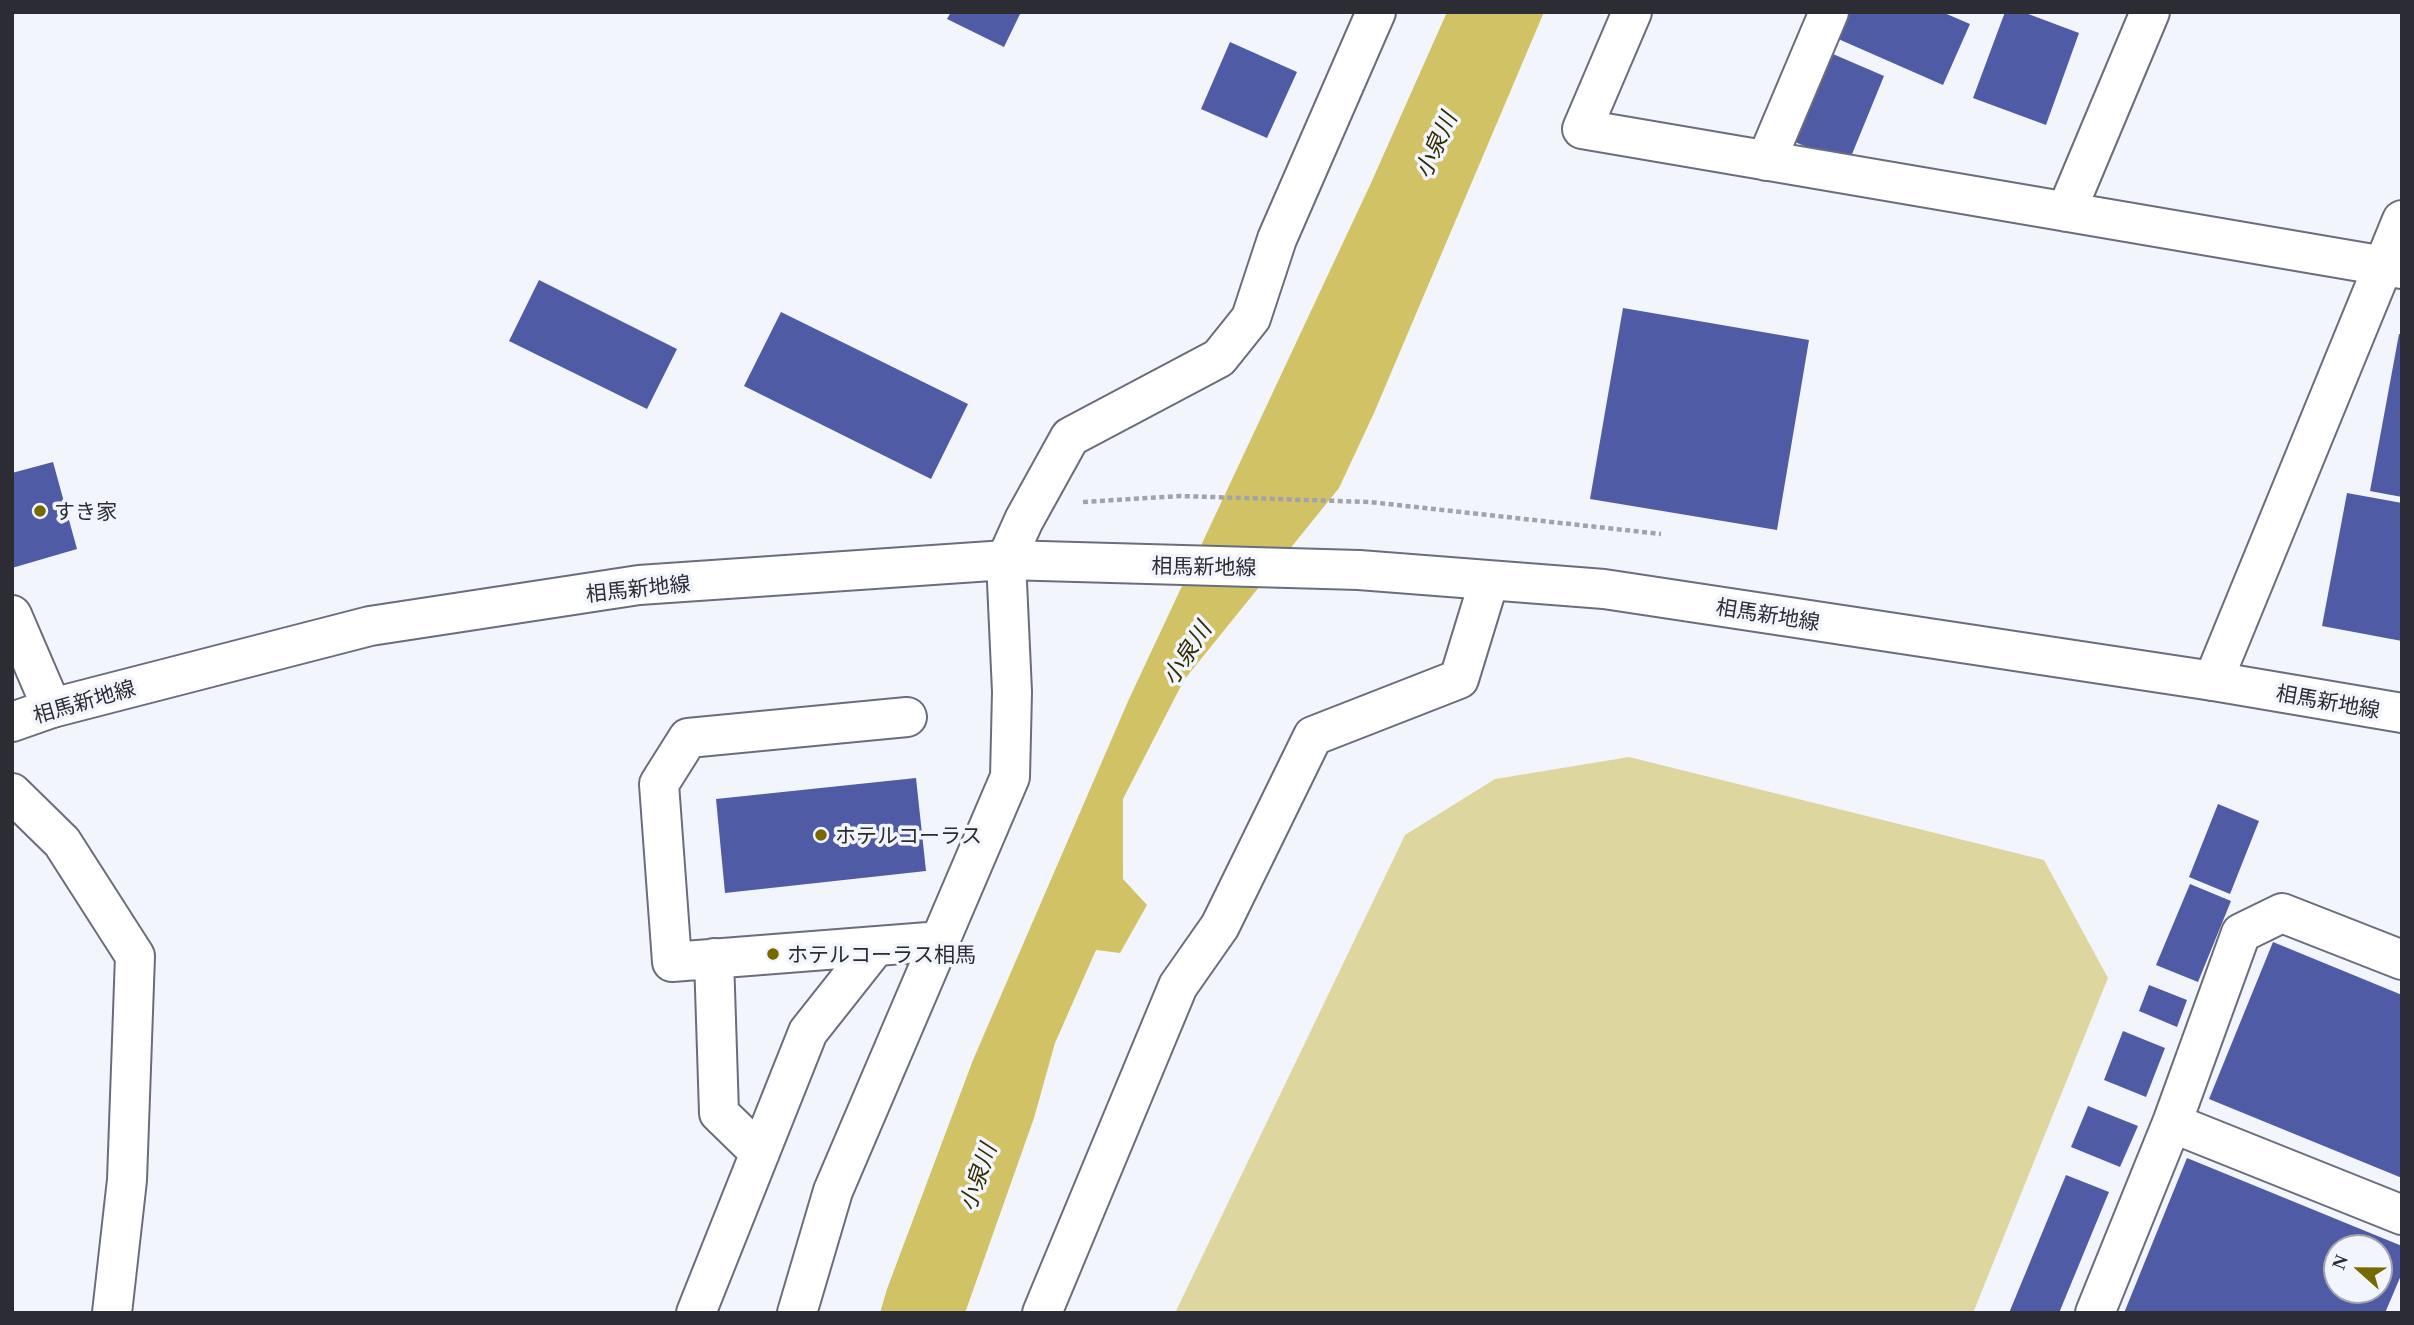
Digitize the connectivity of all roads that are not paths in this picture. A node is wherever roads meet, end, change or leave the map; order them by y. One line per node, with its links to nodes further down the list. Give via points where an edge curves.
1 (1376, 12): 9 (street, via 1277,239 1251,317 1219,358 1070,437)
2 (1632, 12): 5 (street, via 1583,129)
3 (1829, 12): 5 (street)
4 (2150, 12): 6 (street)
5 (1766, 161): 6 (street)
6 (2066, 212): 8 (street)
7 (2402, 220): 8 (street)
8 (2392, 267): 12 (street)
9 (1006, 560): 10 (street, 相馬新地線, via 1359,570); 13 (street, 相馬新地線, via 639,585 384,624); 18 (street, via 1012,692 1010,777)
10 (1489, 581): 12 (street, 相馬新地線, via 1604,589); 28 (street, via 1459,679 1313,736 1220,926 1178,986)
11 (12, 615): 13 (street)
12 (2213, 681): 14 (street, 相馬新地線)
13 (52, 708): 16 (street, 相馬新地線)
14 (2402, 713)
15 (907, 717): 20 (street, via 688,738 659,784 672,961)
16 (12, 722)
17 (12, 793): 25 (street, via 62,842 135,956 127,1180)
18 (941, 941): 19 (street); 27 (street, via 833,1192)
19 (876, 946): 20 (street); 23 (street, via 808,1032)
20 (713, 958): 23 (street, via 719,1112)
21 (2402, 960): 22 (street, via 2281,912 2241,933)
22 (2172, 1123): 24 (street); 29 (street)
23 (760, 1153): 26 (street)
24 (2402, 1216)
25 (112, 1313)
26 (696, 1313)
27 (797, 1313)
28 (1042, 1313)
29 (2095, 1313)

